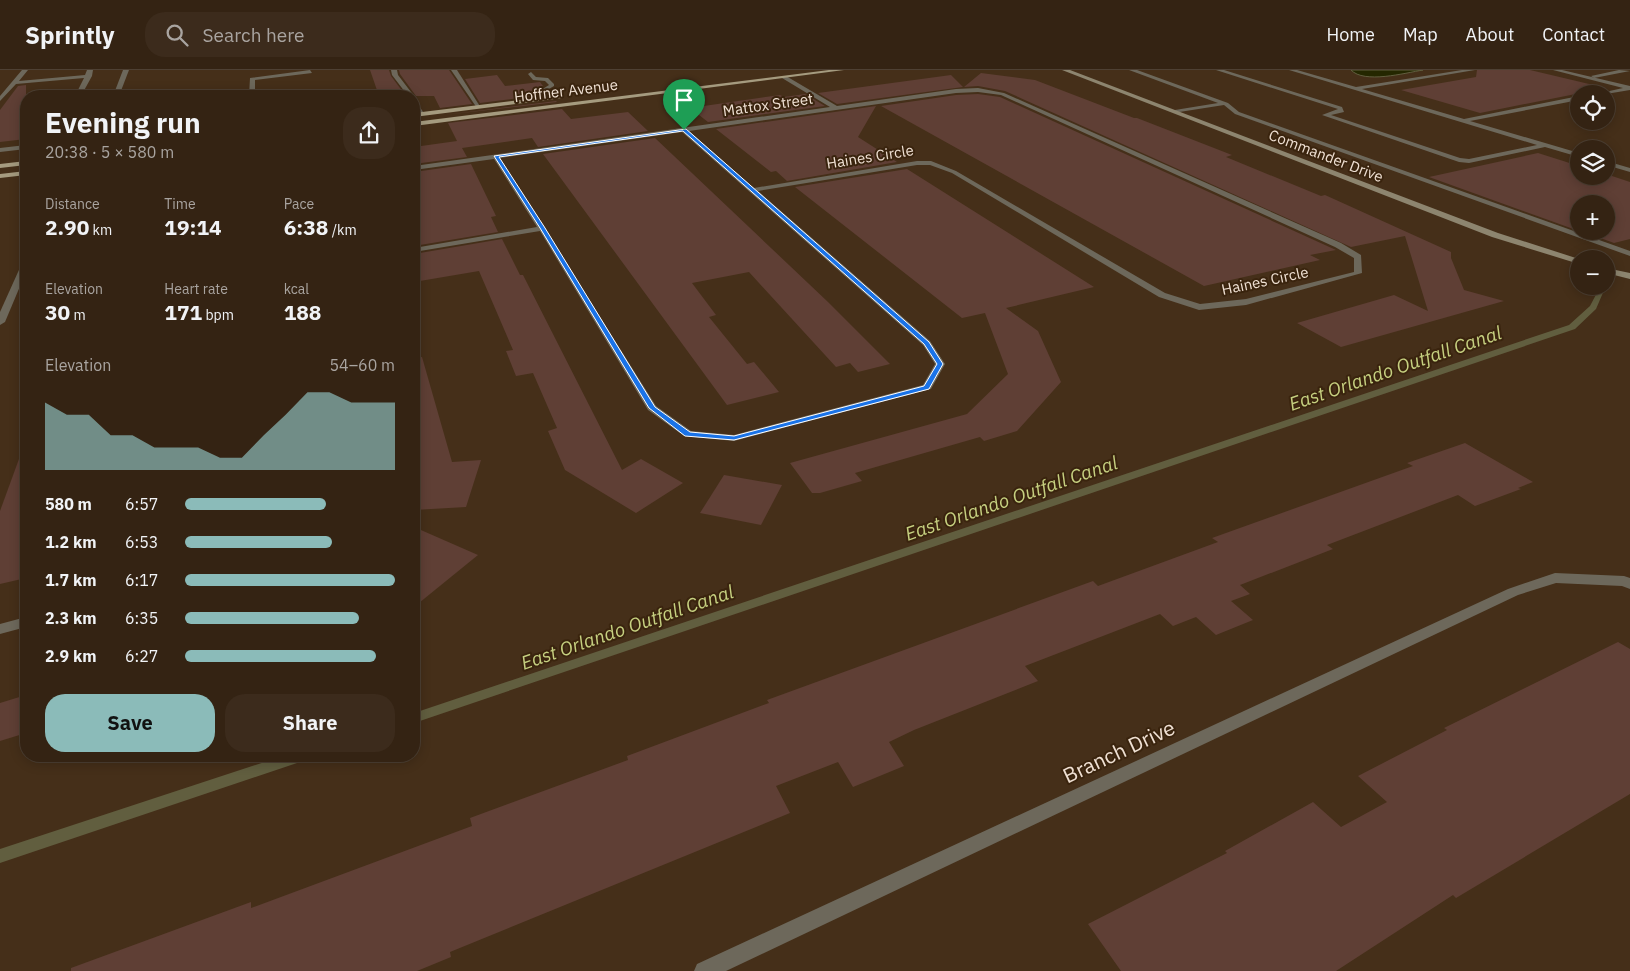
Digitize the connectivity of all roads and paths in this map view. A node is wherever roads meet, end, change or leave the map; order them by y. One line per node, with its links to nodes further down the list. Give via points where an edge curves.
1 (25, 70): 18 (street)
2 (126, 70): 21 (street)
3 (394, 70): 23 (street, via 394,75)
4 (454, 70): 31 (street)
5 (841, 70): 16 (main road, Hoffner Avenue)
6 (1065, 70): 34 (street, Commander Drive)
7 (1132, 70): 30 (street)
8 (1219, 70): 41 (street, via 1340,108 1342,111 1325,115 1459,160 1469,161)
9 (1292, 70): 19 (street)
10 (1472, 70): 19 (street)
11 (1556, 70): 17 (street)
12 (1628, 70): 17 (street)
13 (310, 72): 22 (street, via 252,78)
14 (89, 73): 18 (street); 20 (street)
15 (530, 74): 27 (street, via 534,79 546,79 552,85 544,90)
16 (784, 77): 32 (street); 39 (main road, Hoffner Avenue)
17 (1586, 77): 25 (street, via 1630,88)
18 (12, 83): 28 (street)
19 (1354, 89): 38 (street)
20 (81, 90)
21 (118, 90)
22 (252, 90)
23 (406, 90)
24 (978, 90): 32 (street, Mattox Street); 53 (street, Haines Circle, via 1002,94 1338,245 1358,257 1358,273 1246,302 1199,307 1162,295 954,172 931,163)
25 (1615, 91)
26 (570, 95): 27 (main road, Hoffner Avenue)
27 (551, 98): 31 (main road, Hoffner Avenue)
28 (0, 99)
29 (1570, 100): 38 (street)
30 (1226, 104): 34 (street); 56 (street, via 1237,113)
31 (479, 106): 35 (main road, Hoffner Avenue); 37 (main road, via 462,112)
32 (836, 108): 40 (street, Mattox Street)
33 (420, 109): 35 (street)
34 (1175, 112): 57 (street, Commander Drive, via 1495,235)
35 (423, 114): 36 (main road, Hoffner Avenue)
36 (420, 115)
37 (420, 116)
38 (1463, 121): 41 (street)
39 (420, 123)
40 (684, 130): 45 (street, Mattox Street); 53 (street)
41 (1545, 145): 44 (street)
42 (20, 147): 43 (street)
43 (0, 150)
44 (1570, 152)
45 (496, 156): 49 (street, Mattox Street); 54 (street)
46 (20, 164): 47 (main road)
47 (0, 166)
48 (1615, 166): 50 (street)
49 (420, 167)
50 (1630, 170)
51 (20, 174): 52 (main road)
52 (0, 176)
53 (754, 190): 54 (street, via 927,343 940,364 926,387 734,438 688,434 652,408)
54 (542, 228): 55 (street)
55 (420, 249)
56 (1630, 254)
57 (1570, 259)
58 (1615, 272): 59 (street)
59 (1630, 276)
60 (20, 277): 61 (street)
61 (0, 322)
62 (1630, 584): 65 (street, Branch Drive, via 1624,581 1555,578 1513,592)
63 (20, 624): 64 (street)
64 (0, 629)
65 (704, 971)

